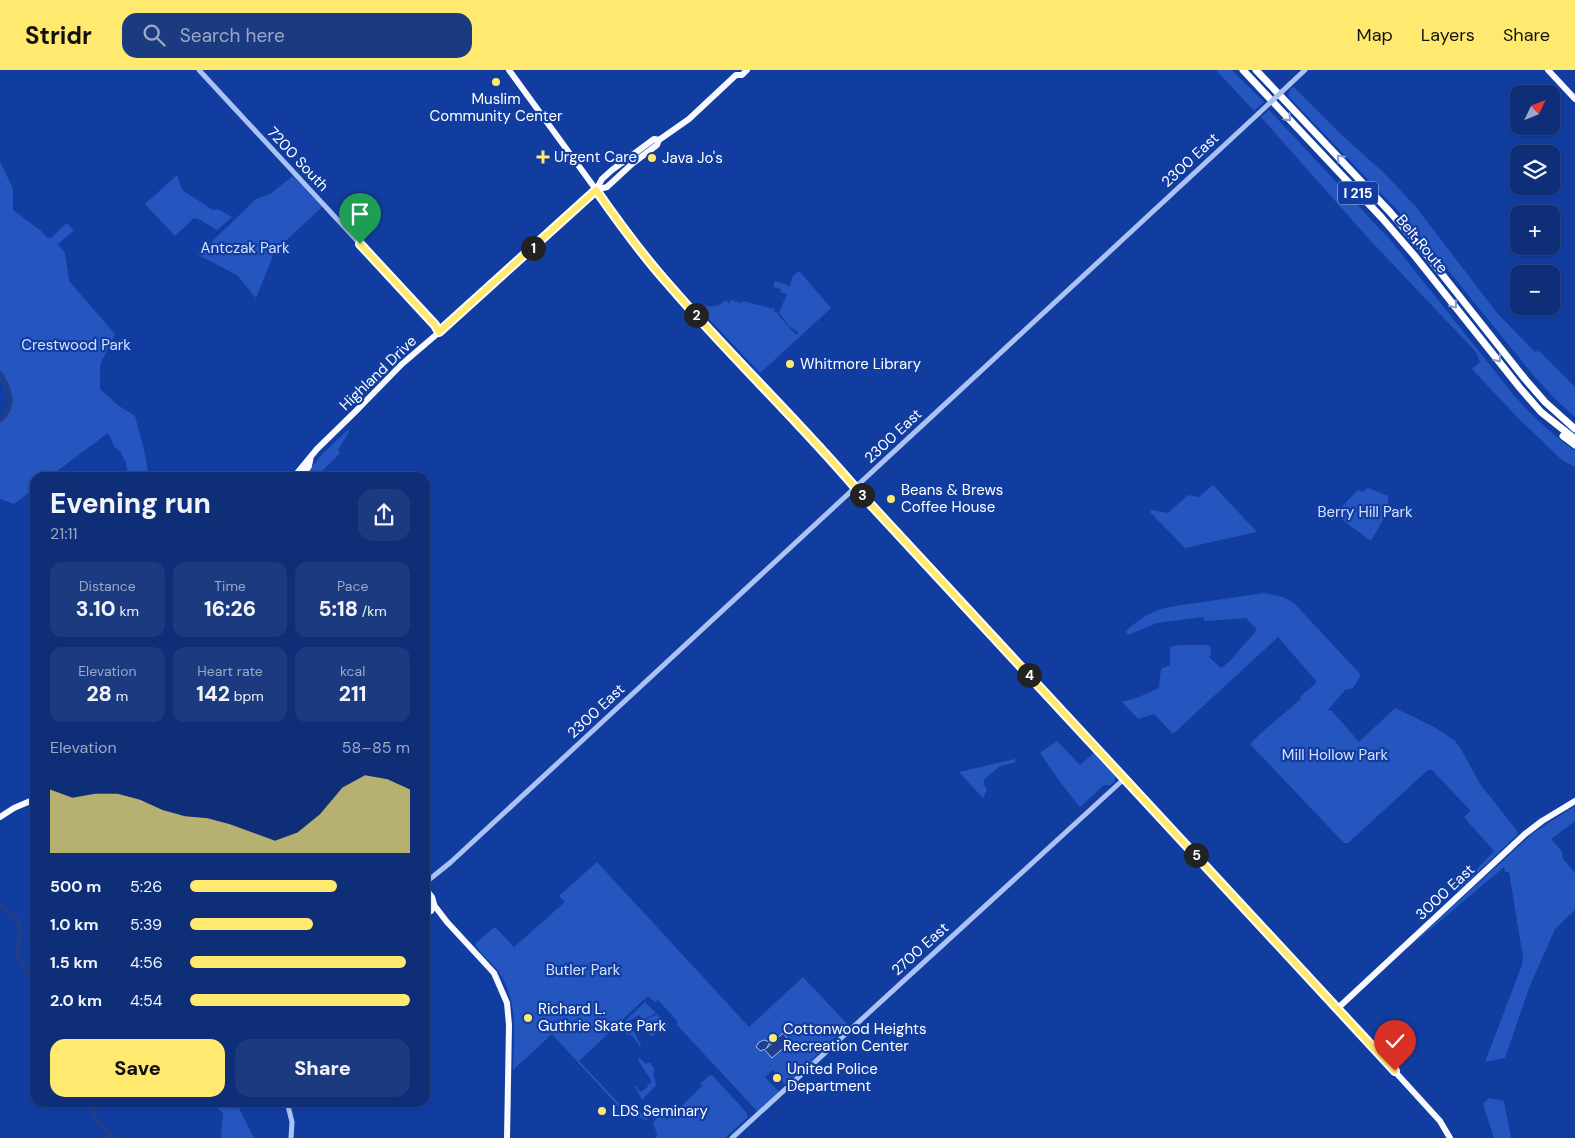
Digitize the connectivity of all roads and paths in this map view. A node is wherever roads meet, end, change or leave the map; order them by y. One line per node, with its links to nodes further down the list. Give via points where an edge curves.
1 (199, 70): 11 (street, 7200 South)
2 (509, 70): 10 (main road)
3 (747, 70): 8 (main road, Highland Drive, via 742,75)
4 (1243, 70): 13 (highway, Belt Route / I 215, one-way to 13, via 1408,248)
5 (1256, 70): 12 (highway, Belt Route / I 215, one-way to 5, via 1396,219)
6 (1305, 70): 21 (street, 2300 East, bridge)
7 (1548, 70): 9 (main road)
8 (736, 72): 10 (main road, Highland Drive, via 689,119 659,140 658,145 607,187)
9 (1575, 98)
10 (596, 190): 11 (main road, Highland Drive); 21 (main road, via 669,286)
11 (439, 332): 18 (main road, Highland Drive, via 402,364)
12 (1525, 379): 14 (highway); 15 (highway, Belt Route / I 215)
13 (1541, 412): 16 (highway, Belt Route / I 215); 17 (highway)
14 (1575, 424)
15 (1575, 429)
16 (1575, 439)
17 (1575, 445)
18 (312, 455): 19 (main road, Highland Drive); 20 (main road)
19 (298, 472)
20 (306, 472)
21 (856, 488): 22 (main road); 26 (street, 2300 East)
22 (1125, 778): 32 (main road); 36 (street, 2700 East)
23 (1575, 800): 32 (main road, 3000 East, via 1525,834)
24 (30, 801): 25 (main road)
25 (0, 817)
26 (430, 879)
27 (430, 894): 28 (main road)
28 (434, 905): 29 (main road); 31 (main road)
29 (430, 910)
30 (430, 915): 31 (main road)
31 (447, 922): 35 (main road, via 494,973 507,1003 510,1025)
32 (1338, 1008): 37 (main road, via 1440,1121)
33 (288, 1107): 34 (street)
34 (292, 1138)
35 (507, 1138)
36 (732, 1138)
37 (1450, 1138)

